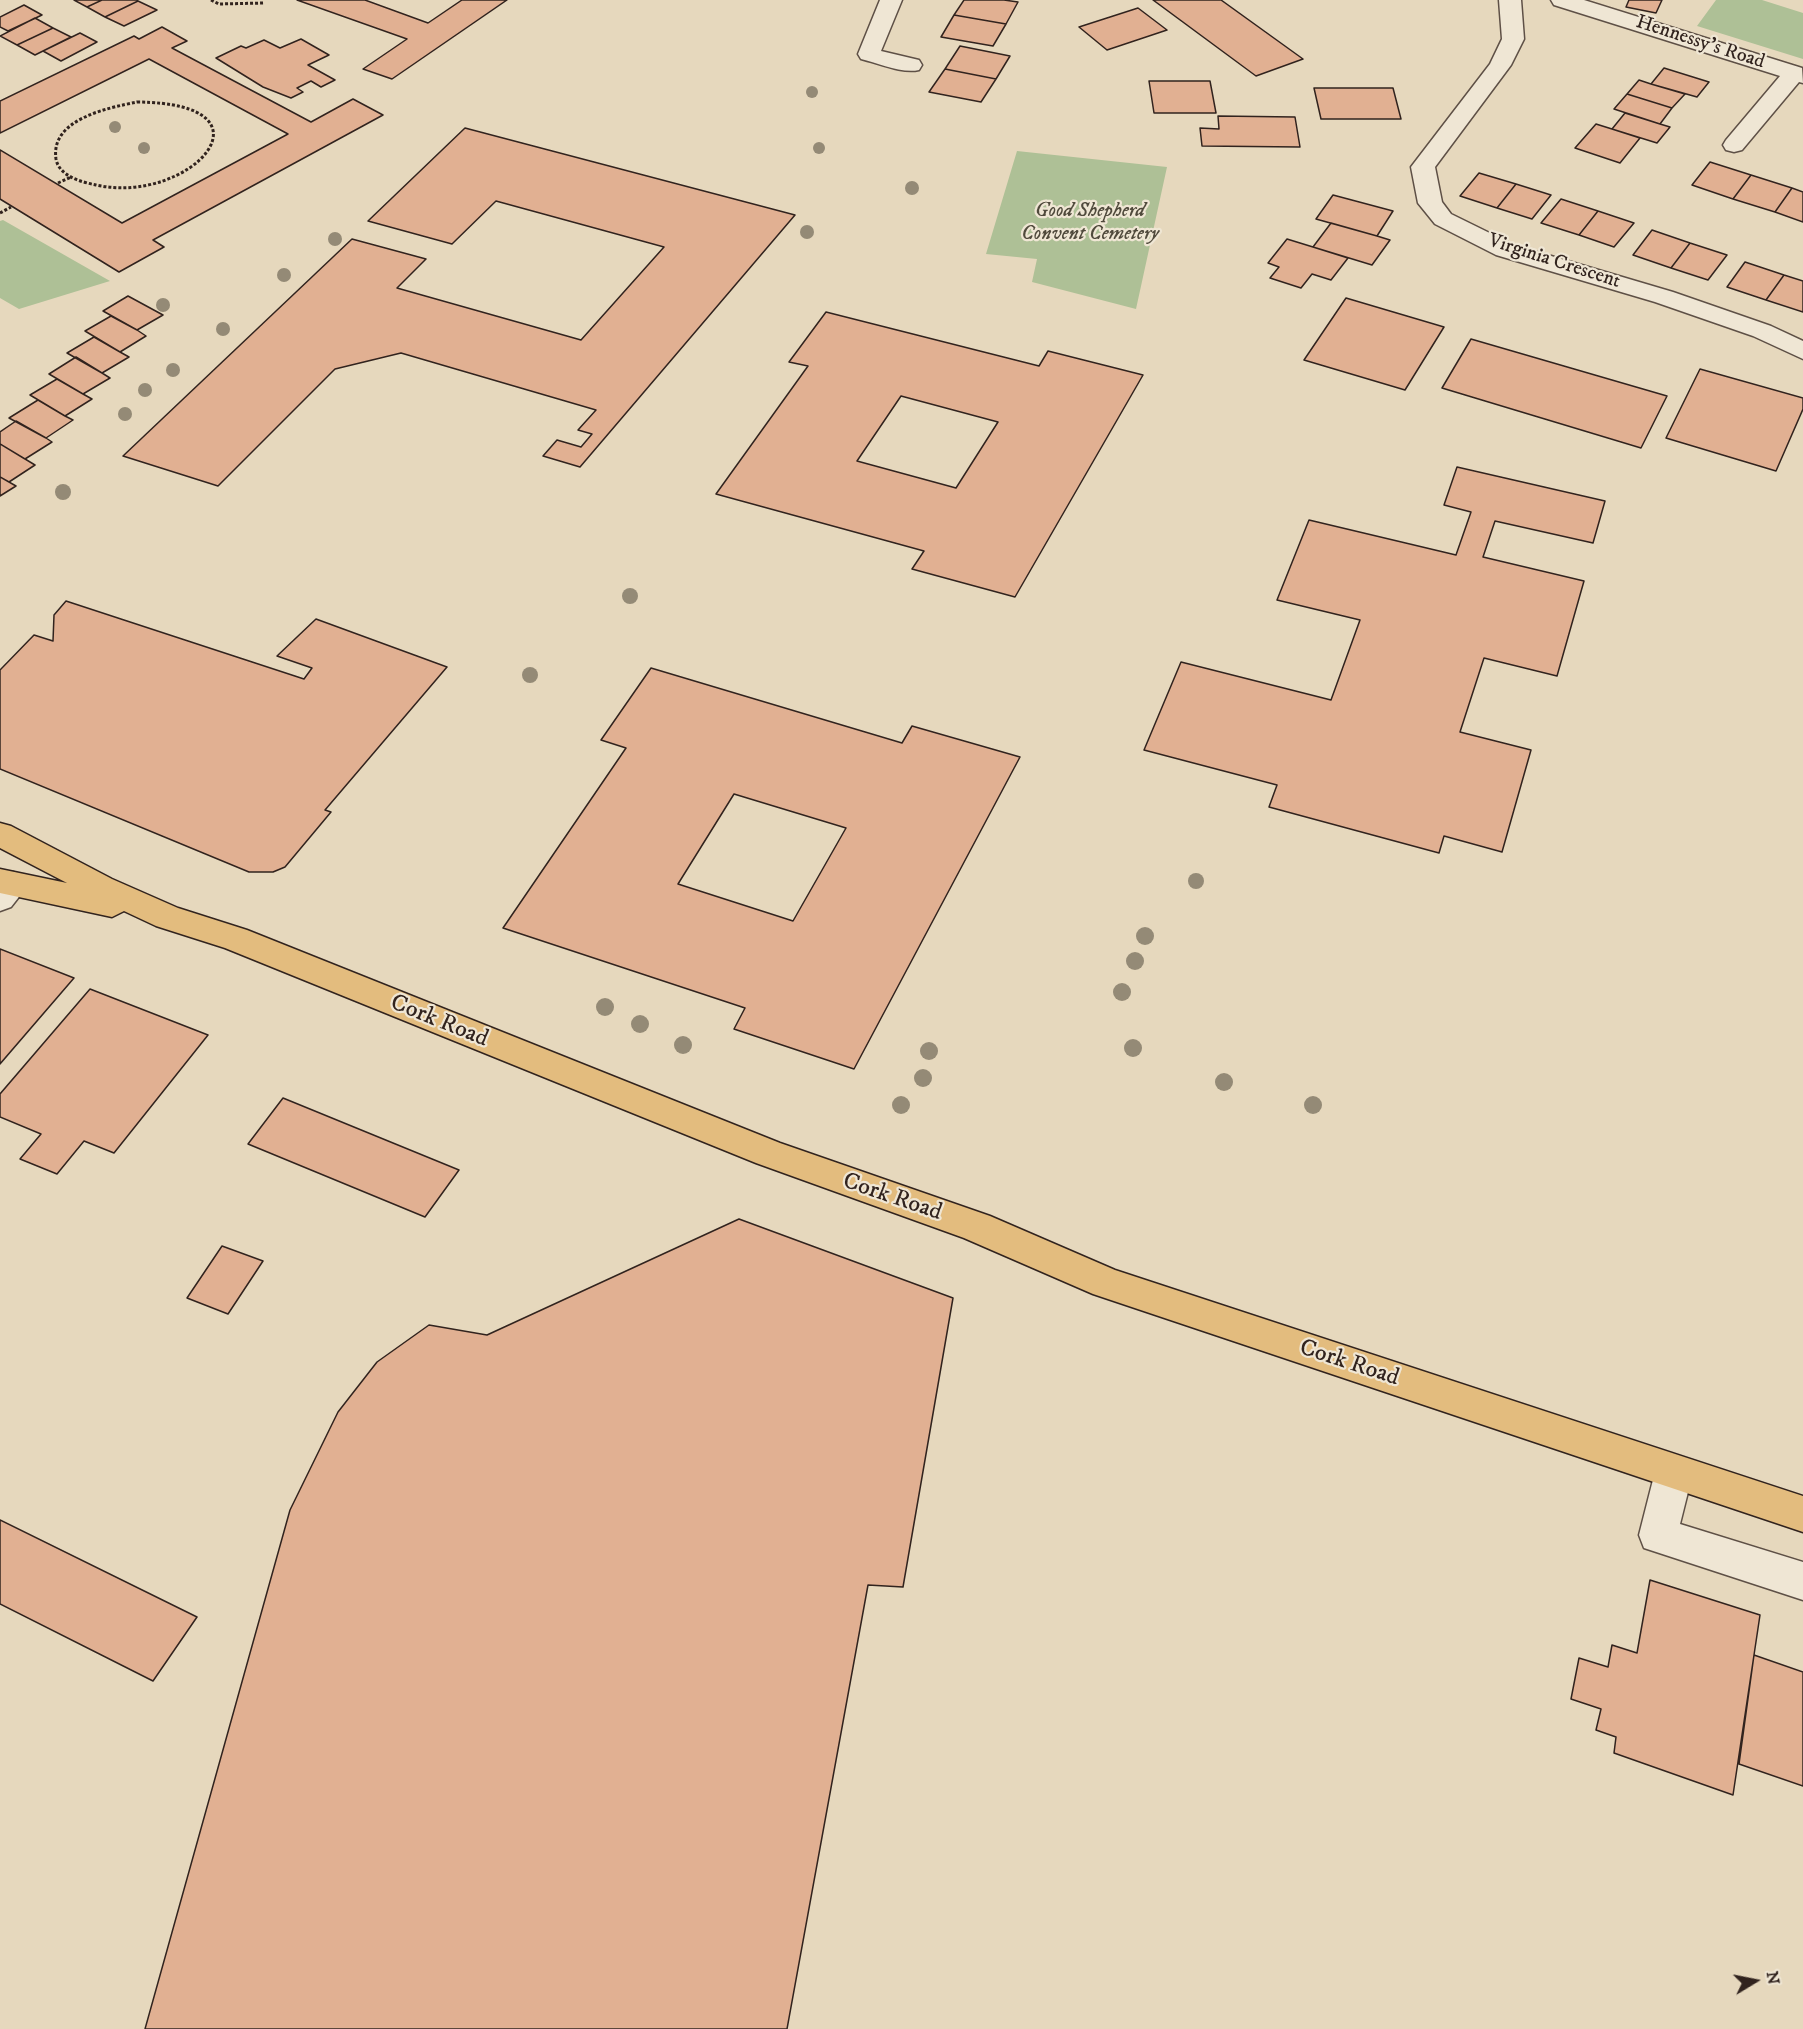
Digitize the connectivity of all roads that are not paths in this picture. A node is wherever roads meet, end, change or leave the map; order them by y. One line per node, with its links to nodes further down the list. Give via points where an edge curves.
1 (891, 0): 5 (street, via 869,54)
2 (1510, 0): 8 (street, Virginia Crescent, via 1513,39 1500,65 1423,167 1430,203 1443,219 1505,250 1664,297 1762,331)
3 (1562, 0): 4 (street, Hennessy's Road)
4 (1587, 3): 6 (street, Hennessy's Road)
5 (911, 65)
6 (1799, 74): 7 (street)
7 (1734, 145)
8 (1803, 351)
9 (0, 834): 11 (main road, Cork Road)
10 (4, 888): 11 (main road)
11 (166, 917): 12 (main road, Cork Road, via 236,939 768,1153 977,1227 1106,1283)
12 (1674, 1472): 13 (main road, Cork Road); 14 (street, via 1658,1535)
13 (1803, 1514)
14 (1803, 1581)

